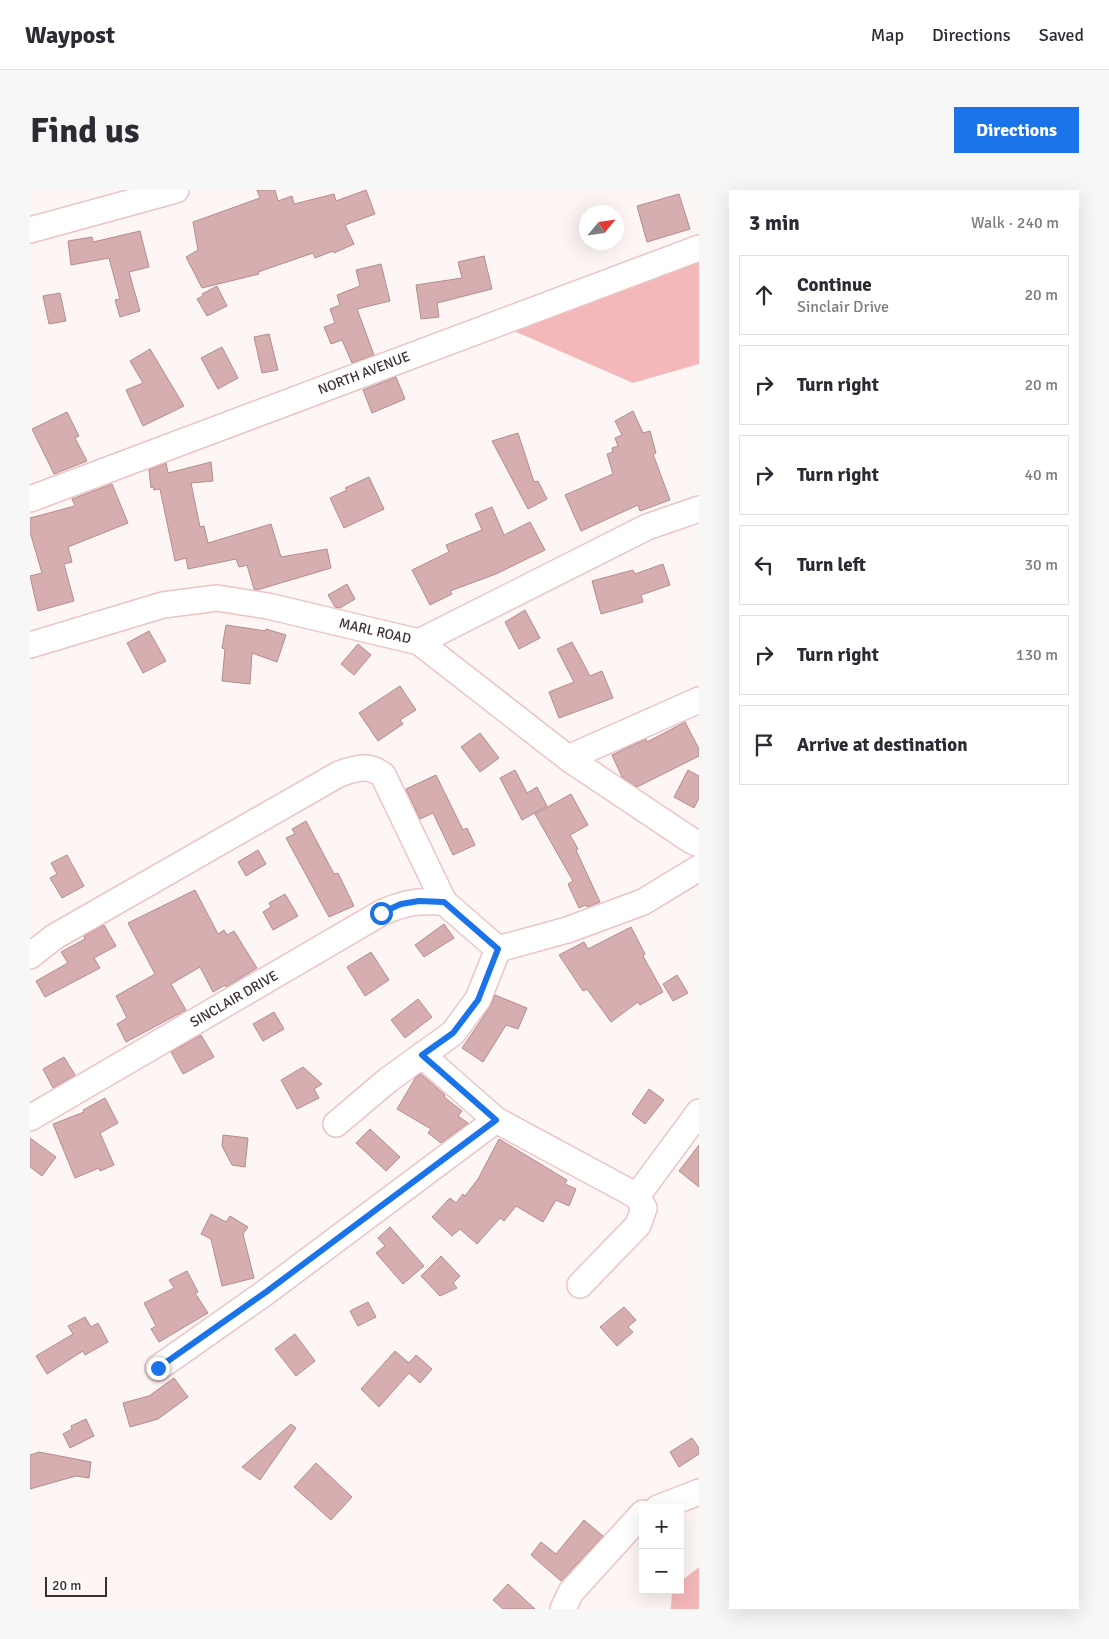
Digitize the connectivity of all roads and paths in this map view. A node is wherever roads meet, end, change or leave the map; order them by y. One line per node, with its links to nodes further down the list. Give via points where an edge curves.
1 (176, 190): 2 (street)
2 (99, 200): 3 (street)
3 (30, 230)
4 (699, 248): 5 (street, NORTH AVENUE)
5 (30, 499)
6 (699, 509): 7 (street, MARL ROAD, via 646,527)
7 (419, 642): 8 (street, MARL ROAD, via 268,606 217,598 163,605); 10 (street)
8 (30, 645)
9 (699, 700): 10 (street)
10 (568, 758): 11 (street)
11 (699, 844)
12 (699, 868): 14 (street, via 643,902 567,930)
13 (444, 902): 14 (street); 15 (street, via 383,775 374,768 356,768 339,774 62,932); 18 (street, SINCLAIR DRIVE, via 401,904 381,913)
14 (498, 949): 16 (street, via 478,1000 453,1033)
15 (30, 956)
16 (422, 1055): 19 (street); 20 (street)
17 (699, 1112): 21 (street)
18 (30, 1118)
19 (496, 1120): 21 (street); 23 (street, via 266,1292)
20 (336, 1124)
21 (637, 1196): 22 (street, via 644,1208 638,1225)
22 (580, 1285)
23 (158, 1368)
24 (699, 1492): 25 (street)
25 (668, 1504)
26 (639, 1517): 27 (street, via 571,1592)
27 (563, 1609)

